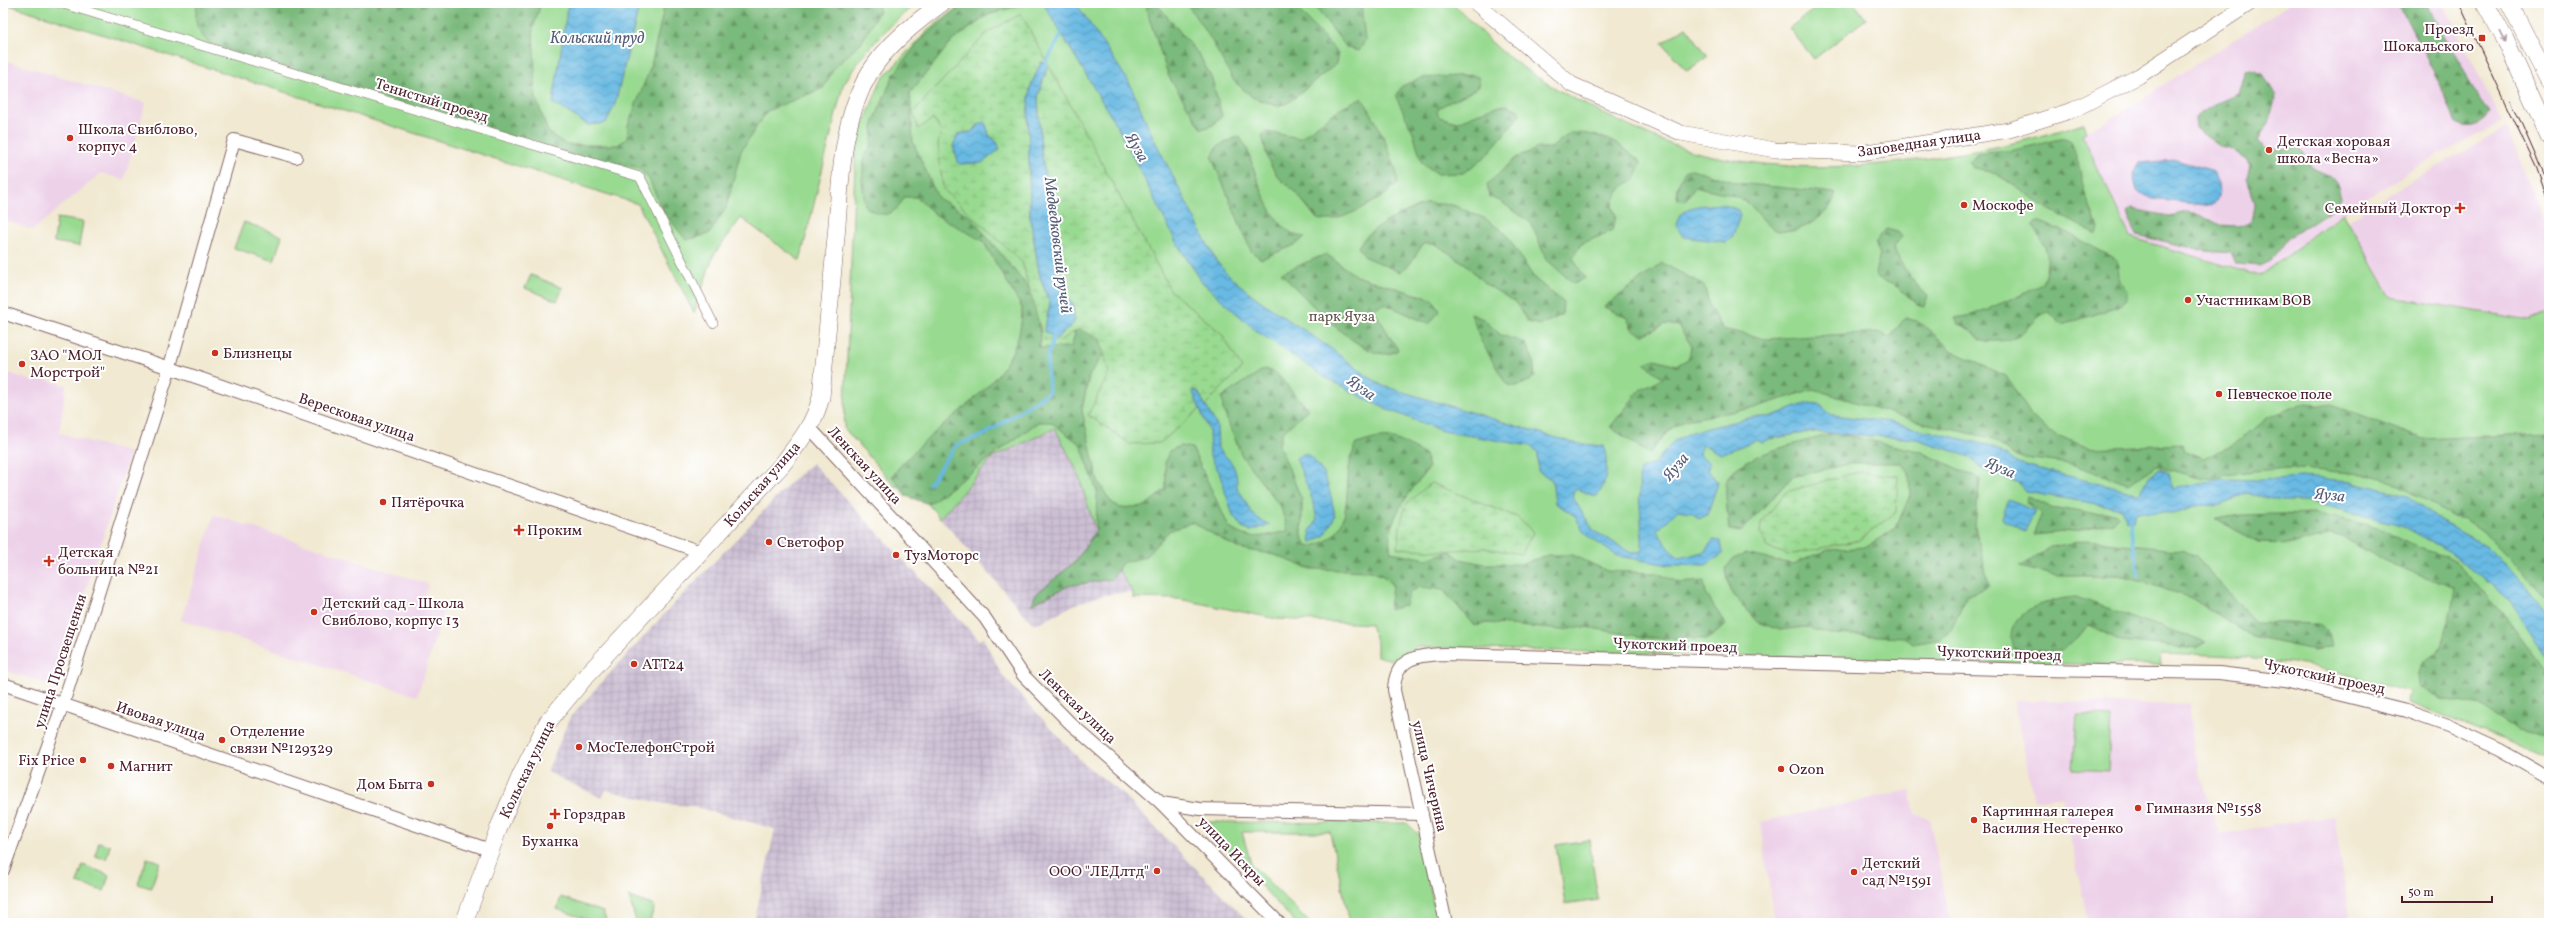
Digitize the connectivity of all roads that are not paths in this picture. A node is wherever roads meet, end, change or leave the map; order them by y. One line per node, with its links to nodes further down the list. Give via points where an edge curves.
1 (60, 3): 11 (street, Тенистый проезд, via 640,177)
2 (942, 3): 13 (main road, Кольская улица, via 906,33 871,71 845,134 821,397)
3 (1476, 3): 4 (street, Заповедная улица, via 1571,84 1681,133 1774,150 1860,153 2009,130 2073,110 2138,76)
4 (2250, 3)
5 (2485, 3): 8 (main road, one-way to 8, via 2508,46)
6 (2509, 3): 7 (main road)
7 (2549, 82)
8 (2549, 136)
9 (296, 158): 12 (street, улица Просвещения, via 234,140)
10 (3, 313): 12 (street, Вересковая улица)
11 (713, 323)
12 (170, 368): 14 (street, Вересковая улица); 17 (street, улица Просвещения)
13 (810, 428): 14 (main road, Кольская улица, via 781,466); 19 (street, Ленская улица, via 985,618 1023,675 1070,723)
14 (701, 552): 21 (main road, Кольская улица, via 586,676 547,723 521,775)
15 (1428, 654): 18 (street, Чукотский проезд, via 2218,673 2285,681 2406,711 2448,726 2500,750); 20 (street, улица Чичерина, via 1407,661 1394,679 1394,690)
16 (3, 684): 17 (street, Ивовая улица)
17 (63, 704): 21 (street, Ивовая улица); 22 (street, улица Просвещения)
18 (2549, 778)
19 (1161, 803): 20 (street, via 1200,809); 24 (street, улица Искры)
20 (1422, 814): 25 (street, улица Чичерина)
21 (490, 850): 23 (main road, Кольская улица)
22 (3, 870)
23 (464, 923)
24 (1279, 923)
25 (1446, 923)

